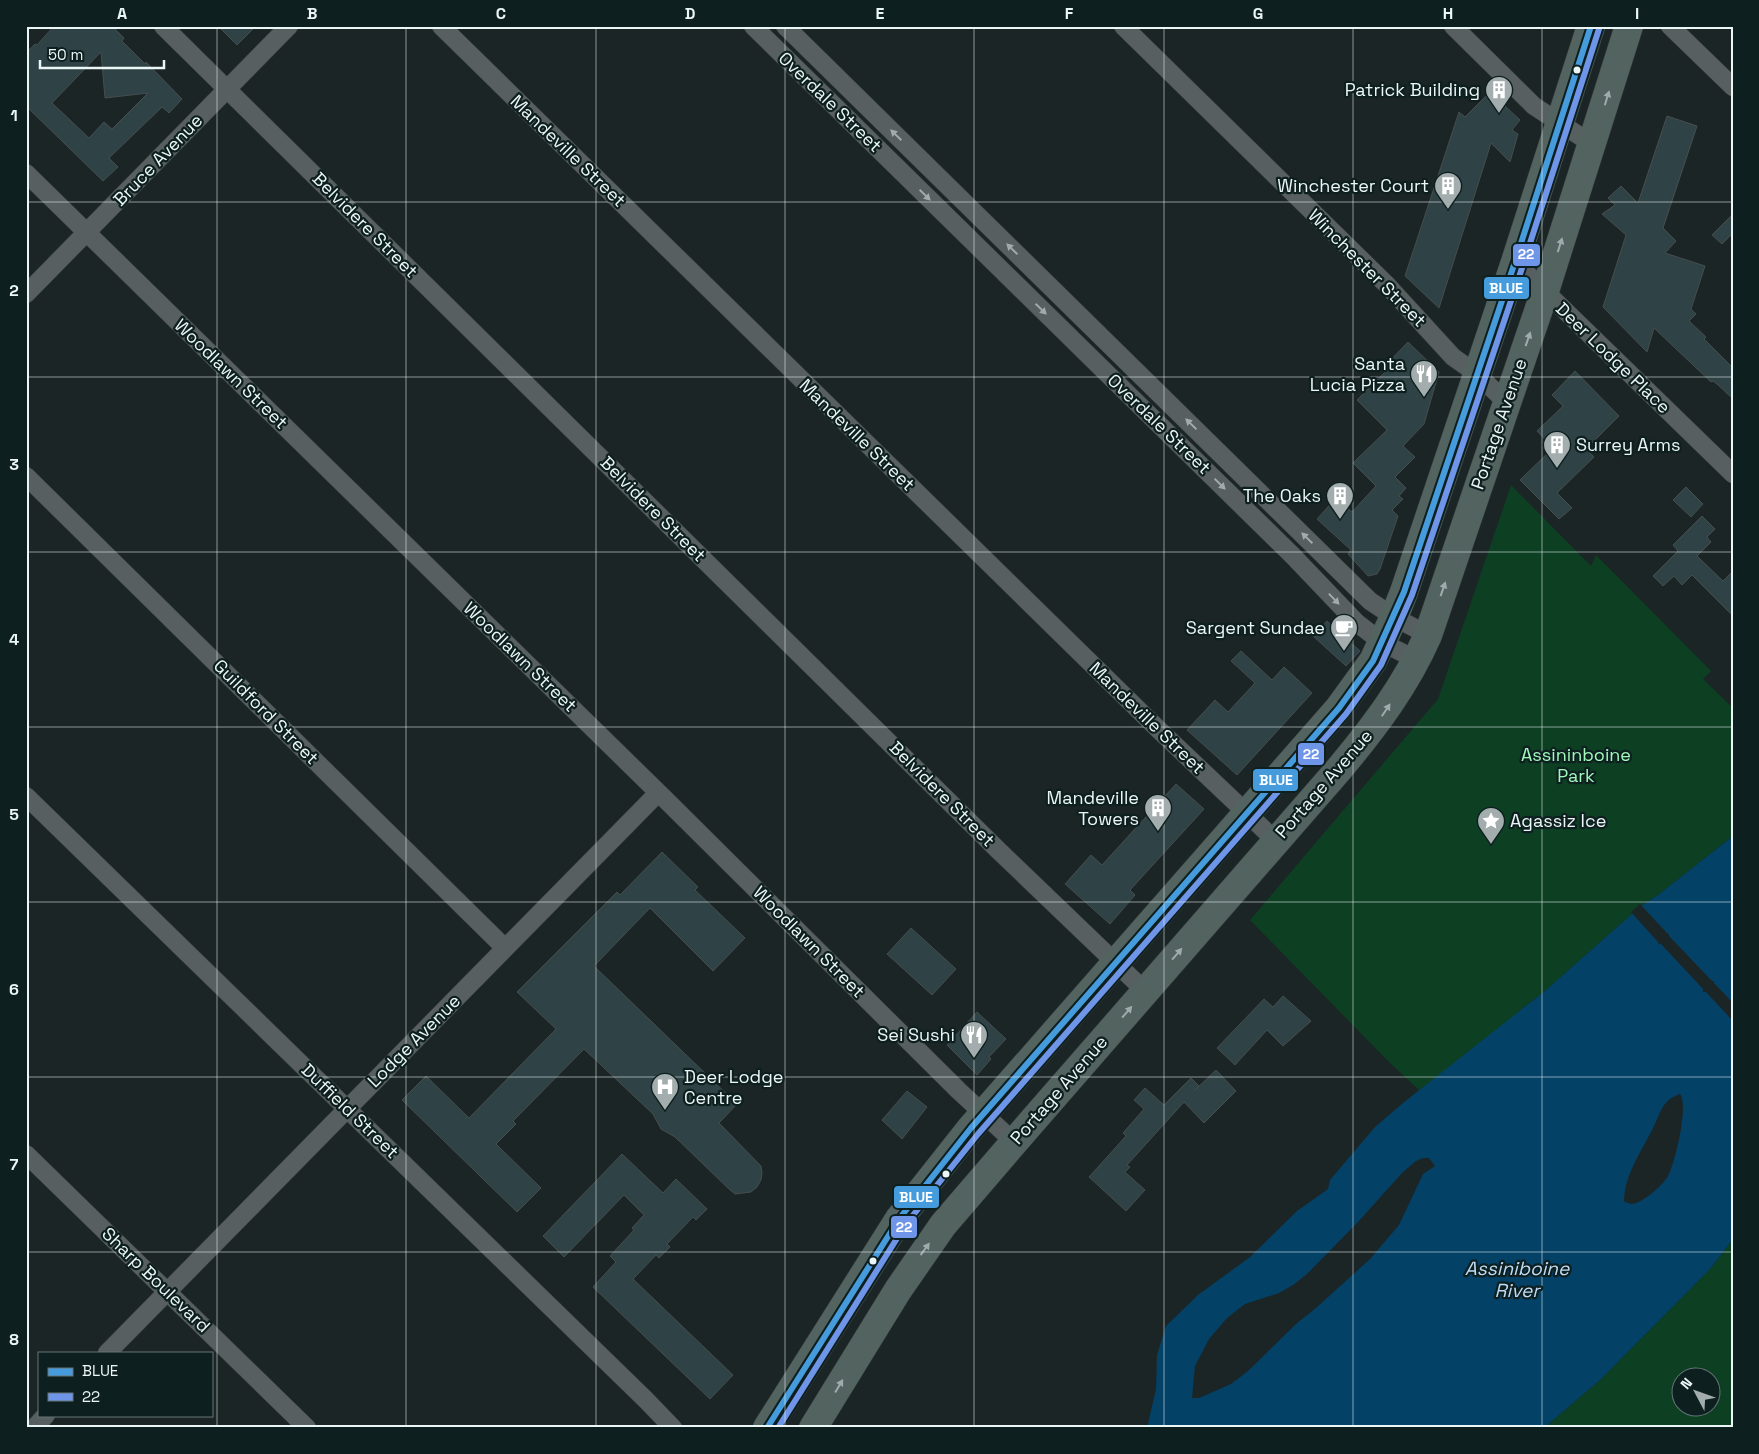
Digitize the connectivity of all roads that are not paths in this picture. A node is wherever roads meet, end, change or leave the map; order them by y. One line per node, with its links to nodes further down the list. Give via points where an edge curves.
1 (163, 26): 12 (street, Belvidere Street)
2 (289, 26): 12 (street, Bruce Avenue)
3 (441, 26): 32 (street, Mandeville Street)
4 (753, 26): 17 (street, Overdale Street)
5 (785, 26): 15 (street, Overdale Street, one-way to 5)
6 (1123, 26): 22 (street, Winchester Street, via 1387,285 1454,358)
7 (1453, 26): 13 (street, via 1534,106)
8 (1591, 26): 13 (highway, Portage Avenue)
9 (1629, 26): 14 (highway, Portage Avenue, one-way to 9)
10 (1670, 26): 11 (street)
11 (1733, 87)
12 (227, 89): 18 (street, Bruce Avenue); 35 (street, Belvidere Street)
13 (1560, 123): 14 (street); 19 (highway, Portage Avenue)
14 (1592, 144): 20 (highway, Portage Avenue, one-way to 14)
15 (923, 162): 17 (street); 26 (street, Overdale Street, one-way to 15, via 1370,601)
16 (26, 173): 18 (street, Woodlawn Street)
17 (908, 178): 28 (street, Overdale Street, one-way to 28, via 1293,556 1357,623)
18 (87, 232): 21 (street, Bruce Avenue); 30 (street, Woodlawn Street)
19 (1515, 262): 20 (street, Deer Lodge Place); 22 (highway, Portage Avenue)
20 (1545, 291): 23 (highway, Portage Avenue, one-way to 20); 24 (street, Deer Lodge Place)
21 (26, 294)
22 (1477, 374): 23 (street, Winchester Street); 26 (highway, Portage Avenue)
23 (1506, 402): 27 (highway, Portage Avenue, one-way to 23)
24 (1733, 474)
25 (26, 476): 34 (street, Guildford Street)
26 (1394, 617): 27 (street, Overdale Street); 28 (highway, Portage Avenue)
27 (1428, 635): 29 (highway, Portage Avenue)
28 (1383, 643): 29 (street, Overdale Street); 32 (highway, Portage Avenue, via 1339,708)
29 (1417, 660): 33 (highway, Portage Avenue, one-way to 29, via 1372,730)
30 (658, 793): 34 (street, Lodge Avenue); 38 (street, Woodlawn Street)
31 (26, 796): 37 (street, Duffield Street)
32 (1246, 814): 33 (street, Mandeville Street); 35 (highway, Portage Avenue)
33 (1276, 841): 36 (highway, Portage Avenue, one-way to 33)
34 (505, 948): 37 (street, Lodge Avenue)
35 (1116, 963): 36 (street, Belvidere Street); 38 (highway, Portage Avenue)
36 (1145, 991): 39 (highway, Portage Avenue, one-way to 36)
37 (347, 1109): 41 (street, Lodge Avenue); 46 (street, Duffield Street)
38 (984, 1114): 39 (street, Woodlawn Street); 47 (highway, Portage Avenue, via 898,1219)
39 (1014, 1142): 48 (highway, Portage Avenue, one-way to 39, via 923,1252)
40 (26, 1154): 41 (street, Sharp Boulevard)
41 (167, 1292): 42 (street, Lodge Avenue); 45 (street, Sharp Boulevard)
42 (108, 1352)
43 (45, 1416): 44 (street)
44 (34, 1428)
45 (307, 1428)
46 (673, 1428)
47 (768, 1428)
48 (813, 1428)

